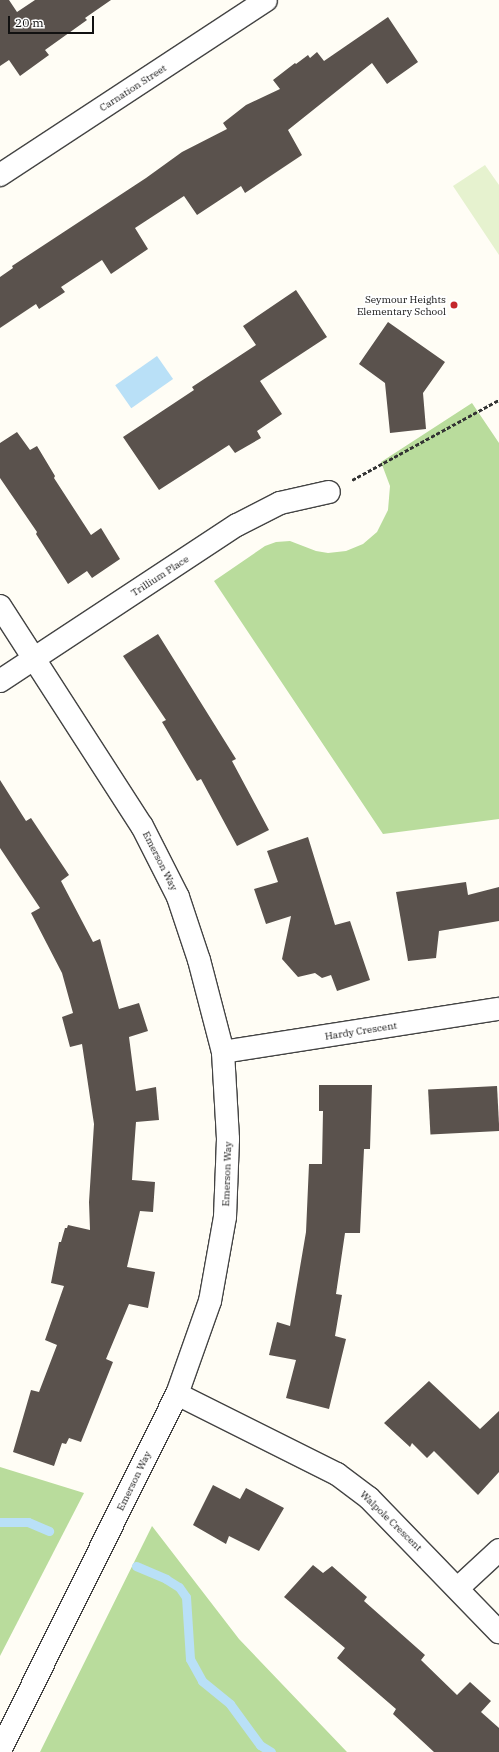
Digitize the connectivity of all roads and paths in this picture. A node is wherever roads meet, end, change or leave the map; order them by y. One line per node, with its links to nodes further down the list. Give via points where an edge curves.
1 (266, 0): 2 (street, Carnation Street)
2 (0, 175)
3 (499, 400): 4 (path)
4 (330, 492): 6 (street, Trillium Place, via 280,503 237,525)
5 (0, 606): 6 (street, Emerson Way)
6 (33, 659): 7 (street, Trillium Place); 9 (street, Emerson Way, via 142,826 178,897 199,960)
7 (0, 681)
8 (499, 1009): 9 (street, Hardy Crescent)
9 (223, 1052): 10 (street, Emerson Way, via 228,1139 225,1216 210,1301)
10 (177, 1394): 12 (street, Walpole Crescent, via 337,1474 369,1498); 14 (street, Emerson Way)
11 (499, 1550): 12 (street)
12 (458, 1588): 13 (street, Walpole Crescent)
13 (499, 1632)
14 (0, 1751)

